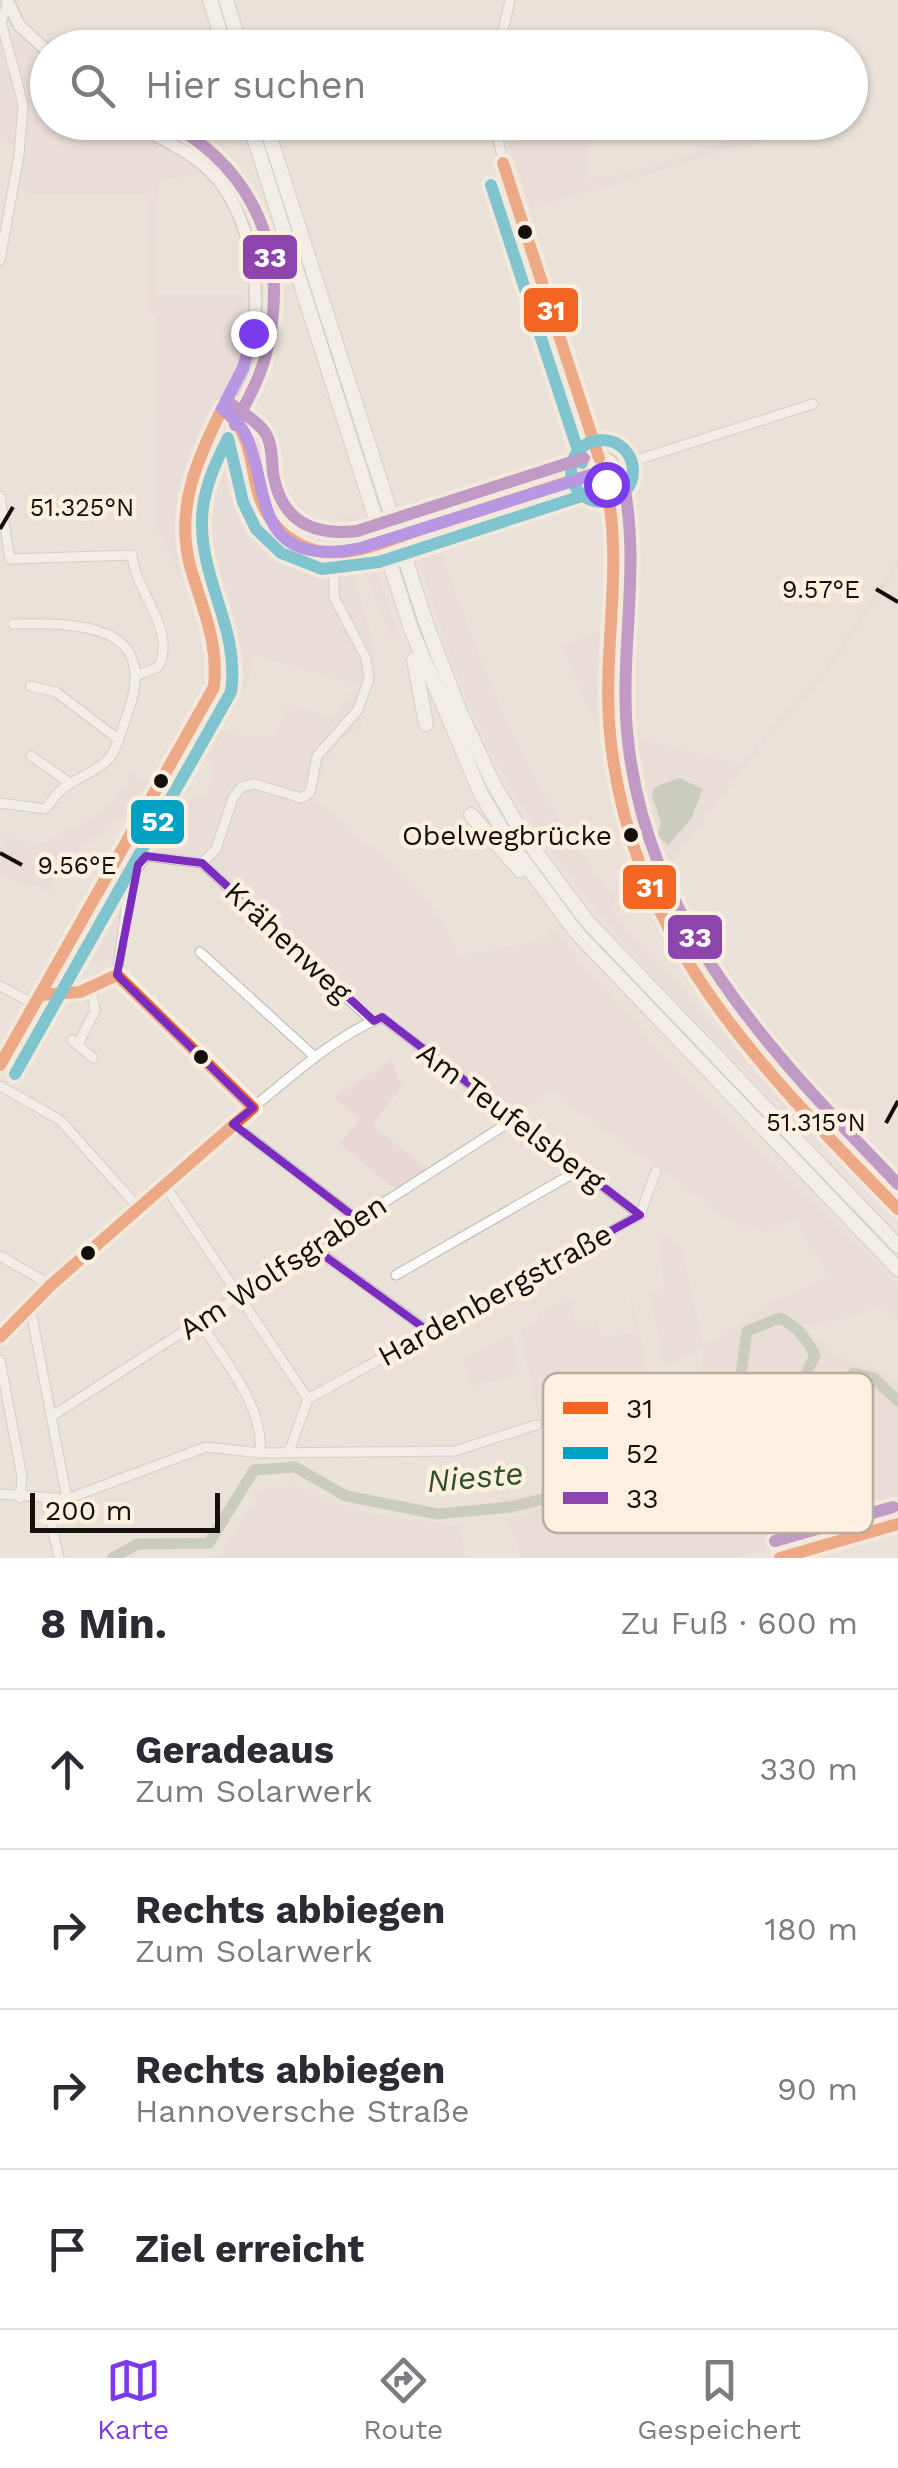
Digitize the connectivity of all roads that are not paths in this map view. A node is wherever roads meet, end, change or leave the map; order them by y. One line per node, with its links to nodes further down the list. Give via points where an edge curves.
1 (210, 0): 5 (highway)
2 (226, 0): 6 (highway)
3 (510, 0): 7 (street)
4 (8, 2): 8 (main road); 13 (street, via 0,20 19,80 22,125)
5 (219, 30)
6 (235, 30)
7 (504, 30)
8 (30, 35)
9 (163, 140): 15 (main road, via 207,168 244,228 253,333)
10 (255, 140): 25 (highway)
11 (271, 140): 56 (highway, via 426,623 494,785 597,933)
12 (499, 140): 18 (street)
13 (0, 260)
14 (813, 404): 19 (street)
15 (220, 413): 16 (main road, via 238,420); 17 (main road)
16 (245, 437): 17 (main road, via 217,436); 23 (main road, via 256,457 262,502 276,526 306,548)
17 (203, 450): 40 (main road, via 190,482 184,528 216,644 214,687)
18 (599, 458): 19 (main road); 20 (main road)
19 (615, 467): 21 (main road)
20 (589, 476): 21 (main road); 23 (main road, bridge)
21 (606, 484): 53 (main road, via 619,572 609,679 612,751 627,828 655,908 716,1014)
22 (0, 496): 26 (street, via 10,559 132,556 163,643 158,667)
23 (343, 552): 34 (street, via 334,597 368,664 362,702 316,756 306,798 255,784 241,788 216,848)
24 (13, 624): 26 (street, via 80,626 112,635 127,646)
25 (411, 629): 28 (highway); 35 (highway, via 480,792)
26 (138, 675): 29 (street)
27 (30, 686): 29 (street, via 56,692)
28 (426, 724)
29 (118, 739): 31 (street, via 106,761)
30 (31, 756): 31 (street)
31 (70, 783): 32 (street, via 46,810)
32 (0, 803)
33 (470, 815): 35 (highway)
34 (202, 863): 37 (street, via 146,856 138,865 130,880); 41 (street, Krähenweg)
35 (547, 897): 59 (highway)
36 (200, 952): 42 (street)
37 (117, 975): 39 (street); 46 (street)
38 (0, 986): 40 (street)
39 (91, 988): 40 (street); 43 (street, via 96,1011 75,1042)
40 (37, 1000): 44 (main road)
41 (377, 1019): 42 (street); 47 (street, Am Teufelsberg)
42 (316, 1057): 46 (street)
43 (92, 1058)
44 (0, 1065)
45 (0, 1086): 52 (street, via 60,1120)
46 (253, 1108): 48 (street)
47 (514, 1119): 49 (street, Am Teufelsberg); 55 (street, Am Wolfsgraben)
48 (233, 1124): 51 (street); 55 (street)
49 (579, 1170): 54 (street, Am Teufelsberg); 60 (street)
50 (656, 1171): 54 (street, Hardenbergstraße)
51 (164, 1184): 52 (street); 62 (street)
52 (138, 1206): 61 (street)
53 (898, 1209)
54 (640, 1215): 65 (street, Hardenbergstraße)
55 (357, 1218): 57 (street, Am Wolfsgraben)
56 (898, 1246)
57 (314, 1249): 62 (street, Am Wolfsgraben); 65 (street)
58 (0, 1256): 61 (street)
59 (898, 1269)
60 (396, 1275)
61 (51, 1285): 63 (street)
62 (240, 1294): 64 (street, Am Wolfsgraben); 68 (street)
63 (30, 1306): 66 (street); 69 (street)
64 (199, 1321): 69 (street, Am Wolfsgraben); 72 (street, via 248,1398)
65 (428, 1330): 68 (street, Hardenbergstraße)
66 (0, 1336)
67 (0, 1360): 74 (street)
68 (308, 1399): 71 (street)
69 (52, 1416): 75 (street)
70 (536, 1425): 71 (street, via 455,1451)
71 (290, 1452): 72 (street)
72 (260, 1453): 75 (street, via 206,1447)
73 (0, 1494): 74 (street)
74 (20, 1498): 76 (street)
75 (67, 1499): 76 (street)
76 (46, 1500): 80 (street)
77 (898, 1524): 78 (street)
78 (873, 1531)
79 (867, 1533): 81 (street)
80 (59, 1558)
81 (780, 1558)

